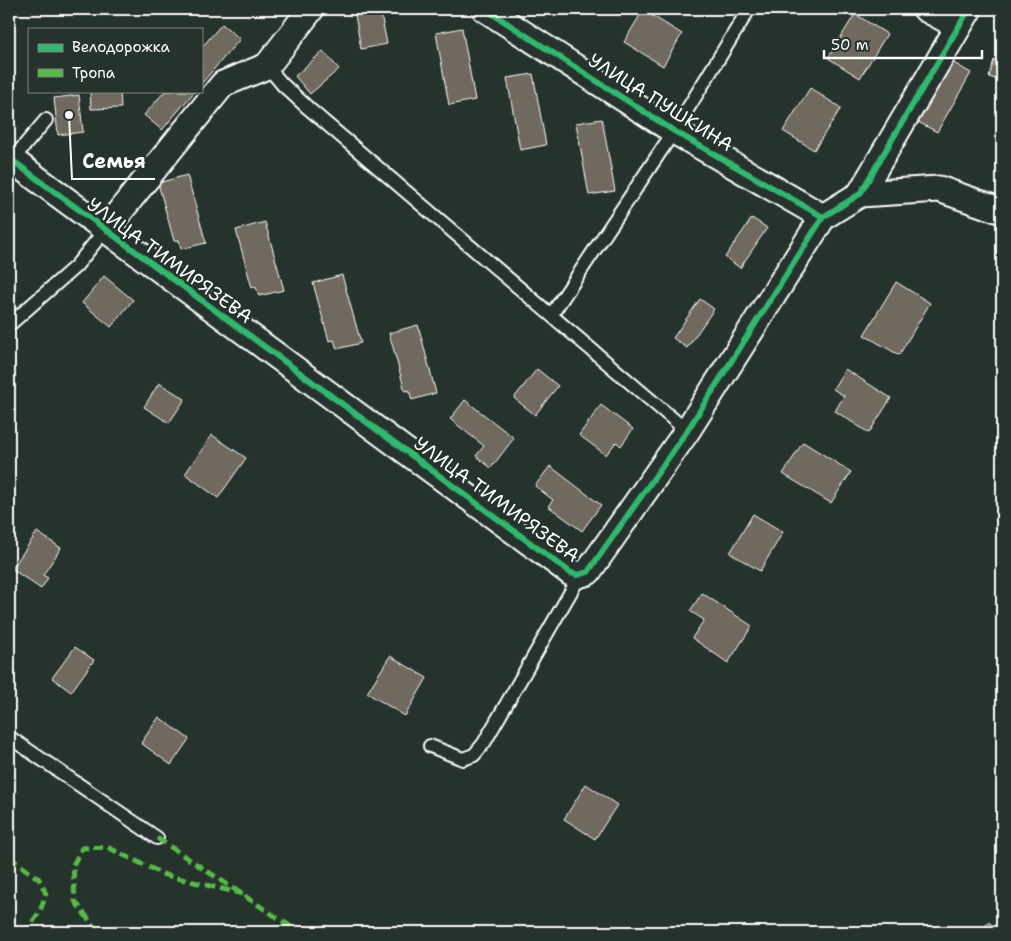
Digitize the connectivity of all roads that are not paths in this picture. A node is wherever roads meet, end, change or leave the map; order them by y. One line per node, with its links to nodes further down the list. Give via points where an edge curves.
1 (311, 9): 6 (street)
2 (485, 9): 8 (street, УЛИЦА ПУШКИНА)
3 (749, 9): 8 (lane)
4 (926, 9): 5 (street)
5 (964, 17): 10 (street, УЛИЦА ТИМИРЯЗЕВА)
6 (267, 66): 13 (street, via 223,84); 14 (lane, via 308,108)
7 (46, 120): 9 (lane)
8 (674, 130): 12 (street, УЛИЦА ПУШКИНА); 14 (lane)
9 (10, 159): 13 (street, УЛИЦА ТИМИРЯЗЕВА)
10 (860, 194): 11 (street, via 939,189); 12 (street, УЛИЦА ТИМИРЯЗЕВА)
11 (1002, 210)
12 (823, 217): 16 (street, УЛИЦА ТИМИРЯЗЕВА)
13 (104, 230): 15 (lane, via 76,266); 17 (street, УЛИЦА ТИМИРЯЗЕВА, via 571,573)
14 (552, 314): 16 (lane)
15 (9, 325)
16 (687, 431): 17 (street, УЛИЦА ТИМИРЯЗЕВА, via 588,572)
17 (581, 574): 19 (lane, via 484,743 474,755 463,759)
18 (9, 737): 20 (lane)
19 (430, 746)
20 (157, 838)

